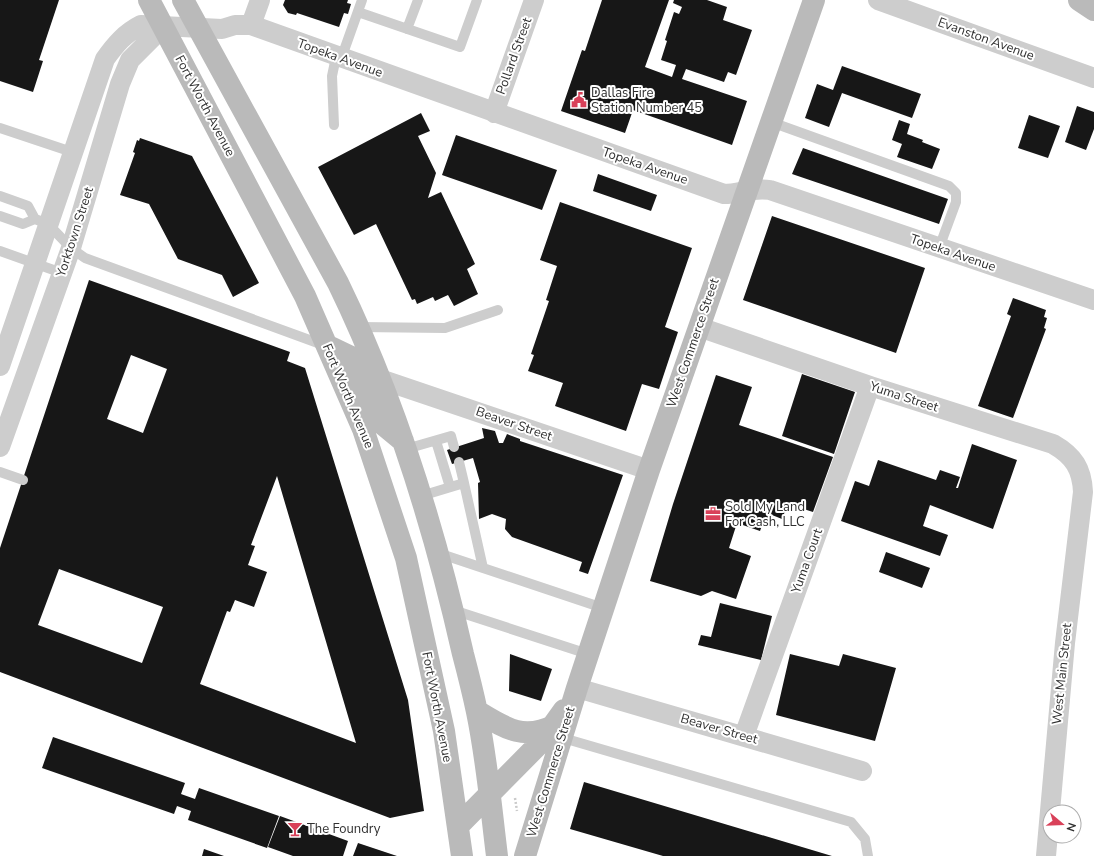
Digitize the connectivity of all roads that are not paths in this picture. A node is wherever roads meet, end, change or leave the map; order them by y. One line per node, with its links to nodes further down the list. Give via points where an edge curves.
1 (149, 0): 14 (main road, Fort Worth Avenue)
2 (183, 0): 15 (main road)
3 (260, 0): 13 (street)
4 (362, 0): 12 (lane)
5 (418, 0): 16 (lane)
6 (477, 0): 16 (lane, via 460,47)
7 (534, 0): 19 (street, Pollard Street)
8 (814, 0): 20 (main road, West Commerce Street)
9 (878, 0): 18 (street, Evanston Avenue)
10 (1079, 0): 11 (main road)
11 (1094, 10)
12 (358, 12): 16 (lane); 17 (lane)
13 (251, 25): 15 (street, Topeka Avenue, via 235,25 222,29); 17 (street, Topeka Avenue)
14 (163, 27): 15 (street); 23 (street, via 141,25 118,41 105,59); 28 (street, Yorktown Street, via 130,60 120,84); 37 (main road, Fort Worth Avenue, via 305,296)
15 (198, 28): 36 (main road, via 338,283)
16 (408, 29)
17 (338, 58): 19 (street, Topeka Avenue); 21 (lane, via 332,76)
18 (1094, 78)
19 (494, 113): 24 (street, Topeka Avenue, via 724,194)
20 (771, 122): 24 (main road, West Commerce Street); 29 (lane, via 949,186 956,193 956,202)
21 (334, 125)
22 (0, 128): 23 (lane)
23 (72, 152): 27 (street)
24 (747, 190): 29 (street, Topeka Avenue, via 770,190); 35 (main road, West Commerce Street)
25 (0, 196): 27 (lane, via 28,206)
26 (0, 216): 27 (lane, via 23,224)
27 (42, 222): 28 (lane); 31 (street)
28 (71, 248): 32 (street, Yorktown Street); 37 (lane, via 85,258)
29 (939, 248): 33 (street, Topeka Avenue)
30 (0, 251): 31 (lane)
31 (35, 264): 32 (lane); 38 (street)
32 (62, 273): 43 (street, Yorktown Street)
33 (1094, 300)
34 (498, 310): 36 (lane, via 445,328)
35 (699, 326): 40 (street, Yuma Street); 46 (main road, West Commerce Street)
36 (359, 327): 39 (main road)
37 (328, 346): 42 (main road, via 353,358 380,422); 54 (main road, Fort Worth Avenue, via 363,429)
38 (0, 366)
39 (380, 378): 42 (main road); 46 (street, Beaver Street)
40 (870, 386): 51 (street, Yuma Street, via 1053,444 1065,451 1076,464 1082,476); 64 (street, Yuma Court)
41 (436, 441): 42 (lane); 44 (lane, via 451,436); 50 (lane)
42 (405, 445): 52 (main road)
43 (0, 447)
44 (454, 447)
45 (459, 462): 49 (lane)
46 (649, 470): 56 (main road, West Commerce Street)
47 (0, 472): 48 (lane)
48 (23, 480)
49 (464, 483): 50 (lane); 55 (lane)
50 (450, 487): 52 (lane)
51 (1083, 492): 72 (street, West Main Street, via 1064,650)
52 (421, 496): 53 (main road)
53 (437, 549): 54 (main road); 55 (lane); 57 (main road)
54 (406, 558): 61 (main road, Fort Worth Avenue)
55 (483, 568): 56 (lane)
56 (603, 608): 58 (main road, West Commerce Street)
57 (453, 610): 58 (lane); 59 (main road)
58 (588, 654): 60 (main road, West Commerce Street)
59 (470, 683): 61 (main road); 62 (main road)
60 (577, 688): 63 (main road, West Commerce Street); 64 (street, Beaver Street)
61 (436, 692): 67 (main road, Fort Worth Avenue)
62 (477, 712): 63 (main road, via 503,727 528,734); 66 (main road)
63 (559, 731): 66 (main road, West Commerce Street); 70 (main road, West Commerce Street); 71 (lane, via 851,822 865,839)
64 (744, 736): 65 (street, Beaver Street)
65 (862, 771)
66 (489, 792): 67 (main road, West Commerce Street); 69 (main road)
67 (459, 824): 68 (main road)
68 (462, 856)
69 (497, 856)
70 (525, 856)
71 (868, 856)
72 (1046, 856)

